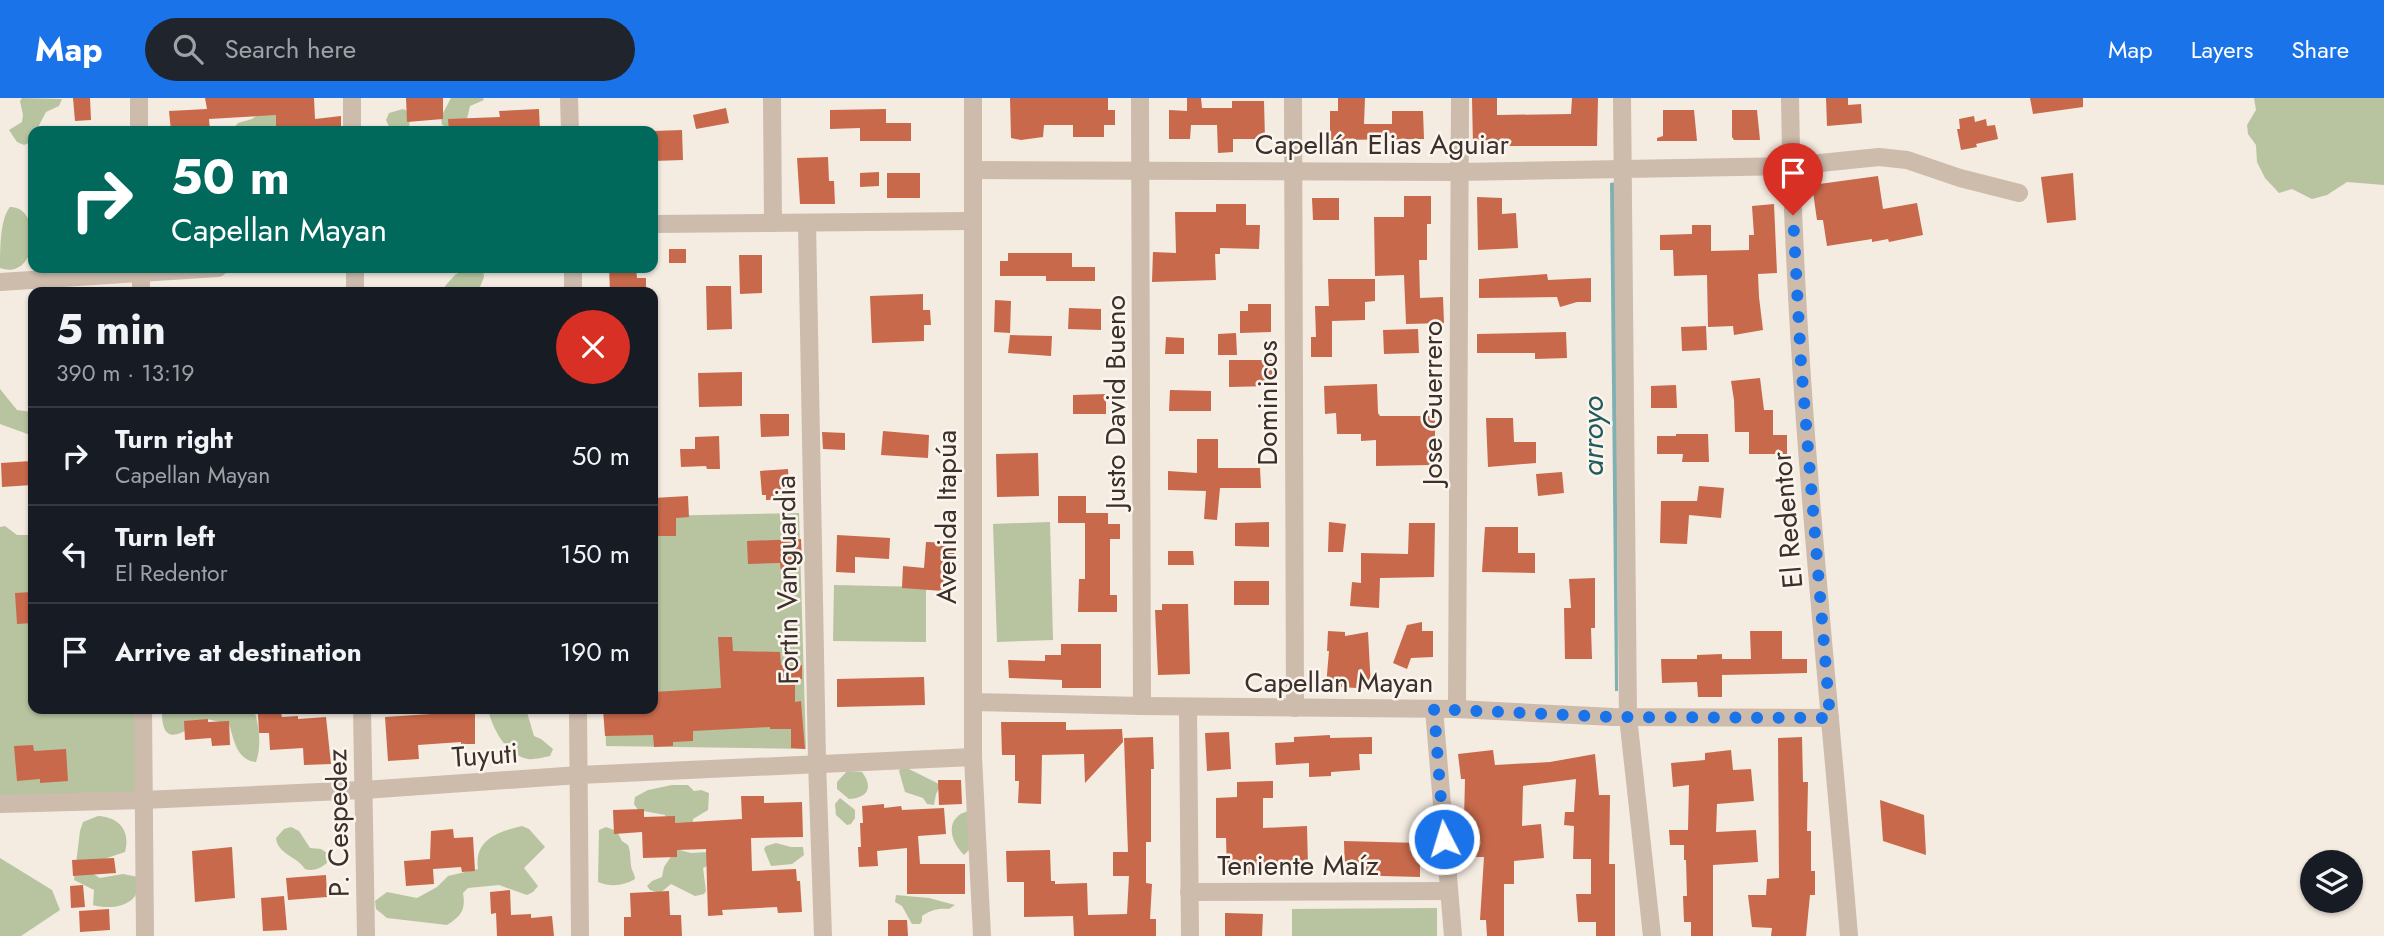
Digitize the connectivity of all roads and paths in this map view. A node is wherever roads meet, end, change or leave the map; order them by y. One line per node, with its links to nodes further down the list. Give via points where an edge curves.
1 (139, 98): 11 (street)
2 (352, 98): 12 (street)
3 (569, 98): 13 (street)
4 (772, 98): 22 (street)
5 (973, 98): 17 (street, Avenida Itapúa)
6 (1140, 98): 16 (street, Justo David Bueno)
7 (1293, 98): 18 (street, Dominicos)
8 (1460, 98): 19 (street, Jose Guerrero)
9 (1622, 98): 15 (street)
10 (1790, 98): 14 (street, El Redentor)
11 (139, 126)
12 (352, 126)
13 (570, 126)
14 (1791, 166): 15 (street, Capellán Elias Aguiar); 20 (street, Capellán Elias Aguiar, via 1879,157 1907,160); 37 (street, El Redentor, via 1801,363)
15 (1622, 168): 19 (street, Capellán Elias Aguiar); 36 (street)
16 (1140, 169): 17 (street, Capellán Elias Aguiar); 18 (street, Capellán Elias Aguiar); 28 (street, Justo David Bueno)
17 (973, 170): 21 (street, Avenida Itapúa)
18 (1293, 172): 19 (street, Capellán Elias Aguiar); 30 (street, Dominicos)
19 (1459, 172): 32 (street, Jose Guerrero)
20 (2019, 193)
21 (972, 221): 23 (street); 27 (street, Avenida Itapúa)
22 (773, 223): 23 (street); 24 (street)
23 (807, 223): 39 (street, Fortin Vanguardia)
24 (658, 224)
25 (106, 273): 26 (street)
26 (0, 282)
27 (973, 702): 28 (street, Capellan Mayan); 38 (street, Avenida Itapúa)
28 (1142, 706): 29 (street, Capellan Mayan)
29 (1188, 706): 30 (street, Capellan Mayan); 45 (street)
30 (1295, 708): 31 (street, Capellan Mayan)
31 (1434, 709): 32 (street, Capellan Mayan); 44 (street)
32 (1457, 709): 36 (street, Capellan Mayan)
33 (143, 714): 42 (street)
34 (362, 714): 41 (street, P. Cespedez)
35 (578, 714): 40 (street)
36 (1629, 717): 37 (street, Capellan Mayan); 53 (street)
37 (1830, 718): 54 (street, El Redentor)
38 (973, 757): 39 (street, Tuyuti); 50 (street, Avenida Itapúa)
39 (817, 762): 40 (street, Tuyuti); 49 (street, Fortin Vanguardia)
40 (579, 775): 41 (street, Tuyuti); 48 (street)
41 (363, 790): 42 (street, Tuyuti); 47 (street, P. Cespedez)
42 (143, 800): 43 (street, Tuyuti); 46 (street)
43 (0, 804)
44 (1449, 891): 45 (street, Teniente Maíz); 52 (street)
45 (1189, 892): 51 (street)
46 (145, 936)
47 (366, 936)
48 (580, 936)
49 (823, 936)
50 (982, 936)
51 (1190, 936)
52 (1453, 936)
53 (1652, 936)
54 (1849, 936)

